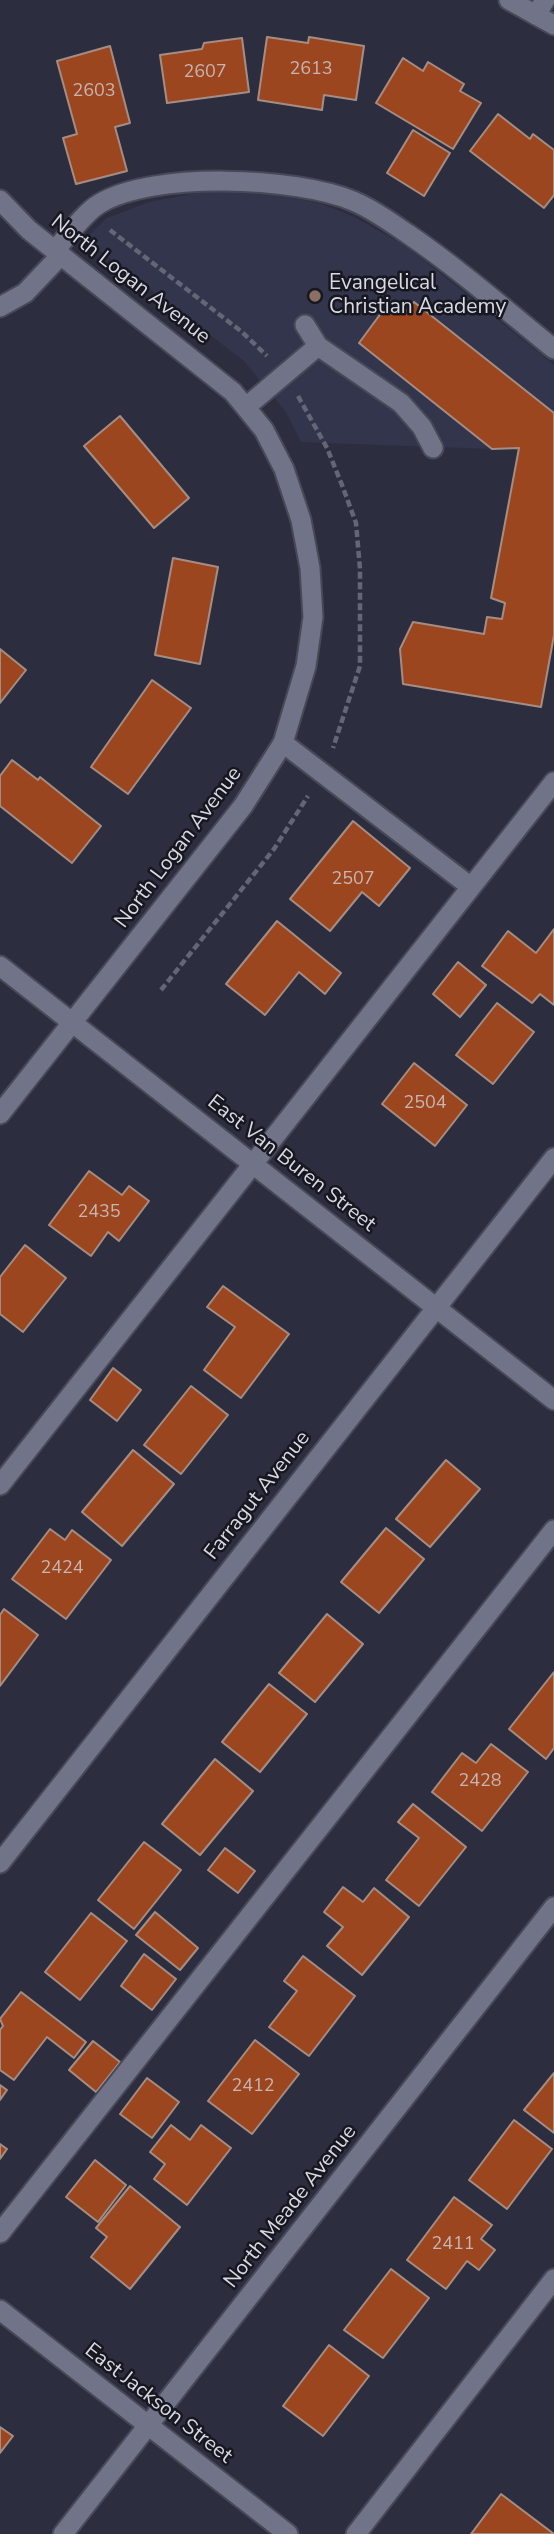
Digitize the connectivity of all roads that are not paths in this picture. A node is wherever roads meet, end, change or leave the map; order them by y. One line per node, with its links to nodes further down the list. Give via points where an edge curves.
1 (509, 0): 2 (street)
2 (541, 7): 3 (street)
3 (554, 25)
4 (0, 200): 5 (street, North Logan Avenue)
5 (58, 253): 6 (street, via 25,293); 9 (street, via 97,204 170,182 288,185 325,192 354,201 390,222); 10 (street, North Logan Avenue, via 197,361)
6 (0, 307)
7 (305, 325): 8 (street)
8 (318, 346): 10 (street); 11 (street, via 401,403)
9 (554, 349)
10 (246, 407): 12 (street, North Logan Avenue, via 284,469 310,568 313,617 306,666)
11 (433, 448)
12 (283, 743): 14 (street); 16 (street, North Logan Avenue, via 243,806)
13 (554, 782): 14 (street)
14 (471, 887): 19 (street)
15 (0, 965): 16 (street, East Van Buren Street)
16 (72, 1022): 17 (street, North Logan Avenue); 19 (street, East Van Buren Street)
17 (0, 1114)
18 (554, 1158): 20 (street, Farragut Avenue)
19 (253, 1164): 20 (street, East Van Buren Street); 22 (street)
20 (436, 1306): 21 (street, East Van Buren Street); 24 (street, Farragut Avenue)
21 (554, 1400)
22 (0, 1485)
23 (554, 1530): 26 (street)
24 (0, 1863)
25 (554, 1907): 29 (street, North Meade Avenue)
26 (0, 2233)
27 (554, 2279): 32 (street)
28 (0, 2310): 29 (street, East Jackson Street)
29 (149, 2425): 30 (street, North Meade Avenue); 31 (street, East Jackson Street)
30 (62, 2534)
31 (288, 2534)
32 (356, 2534)

